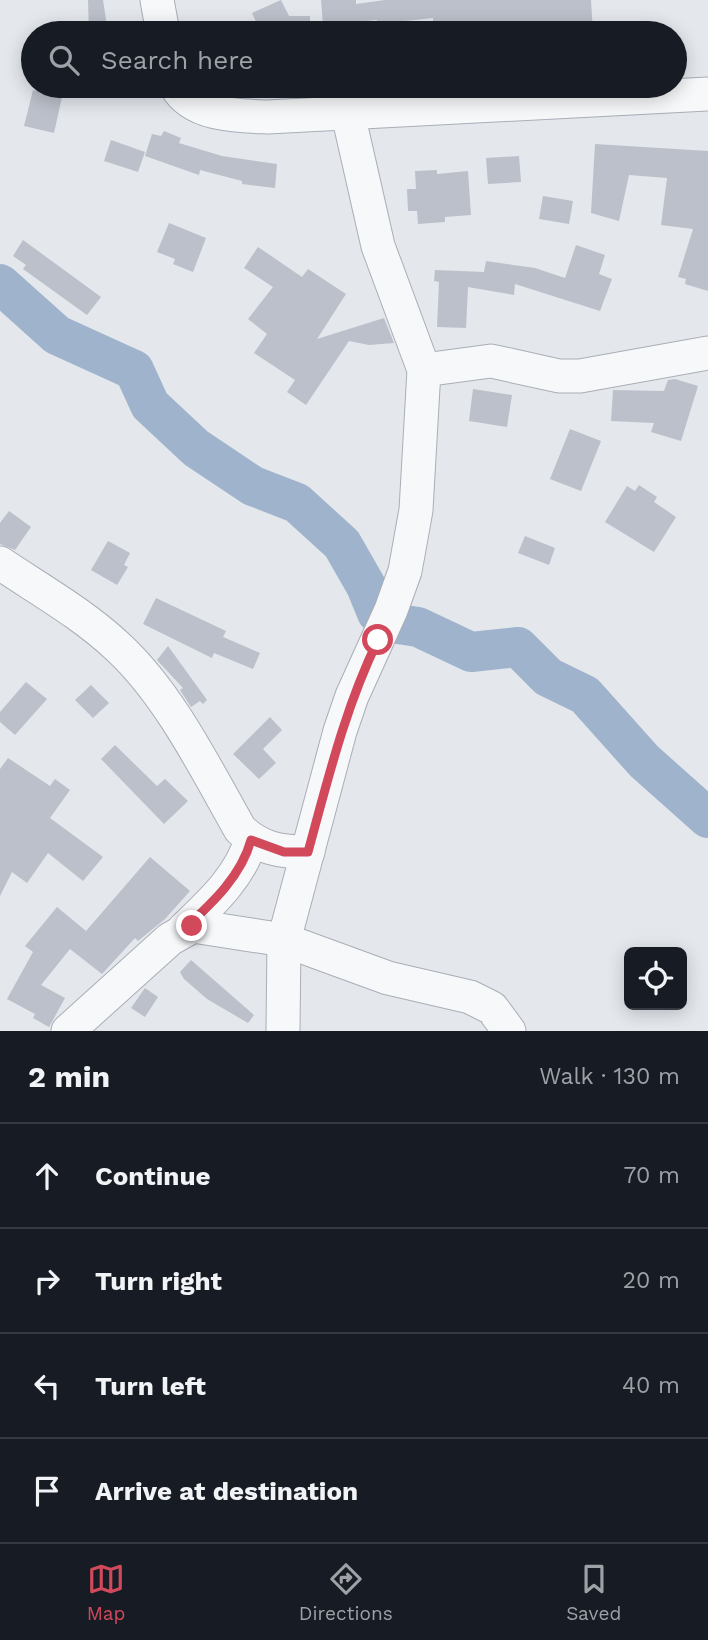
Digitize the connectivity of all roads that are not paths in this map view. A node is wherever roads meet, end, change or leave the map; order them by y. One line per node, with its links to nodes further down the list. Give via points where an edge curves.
1 (157, 0): 2 (street)
2 (161, 21)
3 (708, 94): 4 (street)
4 (687, 95)
5 (187, 98): 7 (street, via 216,112 242,116)
6 (636, 98): 7 (street)
7 (348, 114): 9 (street, via 378,246)
8 (708, 353): 9 (street, via 580,376 491,361)
9 (424, 370): 12 (street, via 416,510 405,571 340,730)
10 (0, 563): 11 (street, via 119,648 147,680)
11 (251, 840): 12 (street, via 284,852); 13 (street, via 246,856 217,899)
12 (308, 852): 14 (street)
13 (184, 929): 14 (street, via 203,926); 15 (street)
14 (284, 940): 16 (street); 17 (street, via 388,978 481,1001)
15 (68, 1031)
16 (282, 1031)
17 (509, 1031)

